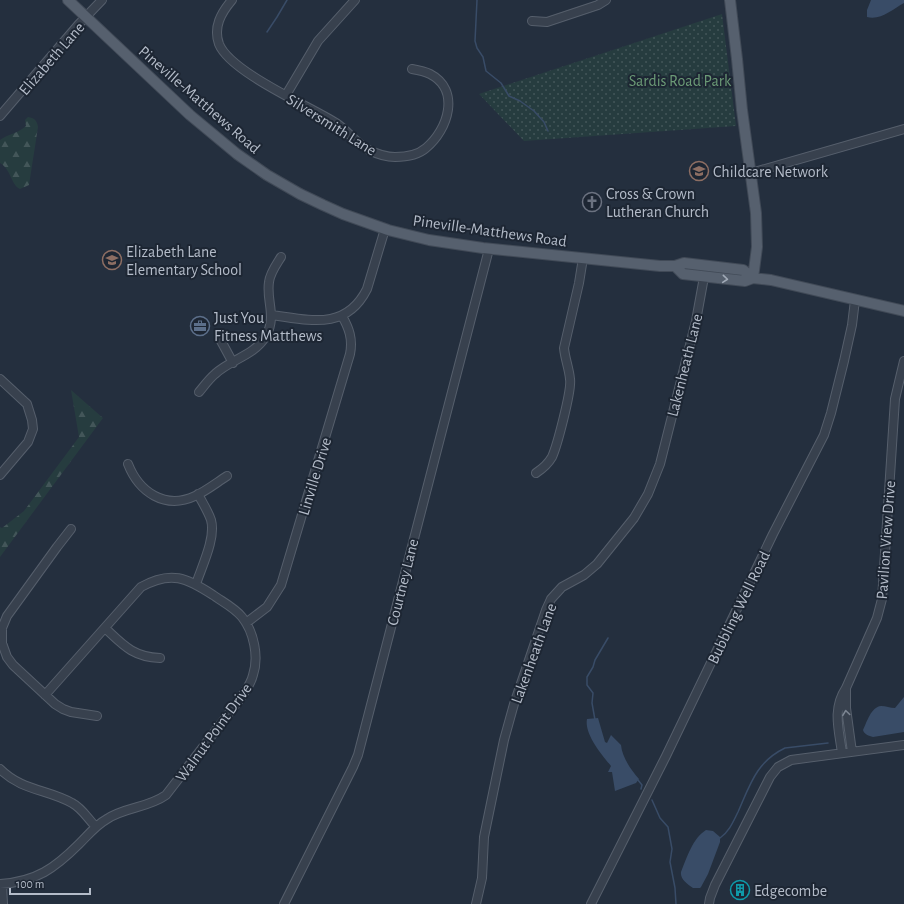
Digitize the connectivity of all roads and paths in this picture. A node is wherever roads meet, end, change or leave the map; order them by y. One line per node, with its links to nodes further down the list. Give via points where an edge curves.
1 (68, 0): 7 (main road, Pineville-Matthews Road)
2 (102, 0): 7 (street, Elizabeth Lane)
3 (232, 0): 10 (street, Silversmith Lane, via 222,11 217,26 221,48 244,69)
4 (355, 0): 10 (street, via 318,41)
5 (606, 0): 8 (street, via 547,22)
6 (730, 0): 13 (main road)
7 (86, 17): 11 (street, Elizabeth Lane); 14 (main road, Pineville-Matthews Road, via 209,131 247,161 289,188 323,205)
8 (532, 21)
9 (412, 69): 10 (street, Silversmith Lane, via 436,78 445,89 449,104 446,120 433,141 422,151 410,155 388,156 368,149 335,122)
10 (286, 95)
11 (0, 116)
12 (904, 129): 13 (street)
13 (751, 173): 20 (main road, via 757,230)
14 (385, 229): 15 (main road, Pineville-Matthews Road, via 429,240); 24 (street, via 367,289 353,308)
15 (489, 249): 17 (main road, Pineville-Matthews Road); 50 (street, Courtney Lane, via 358,755)
16 (281, 257): 23 (street, via 273,269 269,282)
17 (582, 258): 18 (main road, Pineville-Matthews Road); 31 (street, via 564,348 570,389 552,458)
18 (675, 266): 19 (main road, Pineville-Matthews Road, via 683,274); 20 (main road, Pineville-Matthews Road, via 684,263 744,270)
19 (704, 277): 20 (main road, Pineville-Matthews Road, one-way to 20, via 745,281); 51 (street, Lakenheath Lane, via 692,336 653,484 634,518 597,564 584,575 562,587 551,599 546,610 502,747 484,837 482,878)
20 (753, 278): 21 (main road)
21 (855, 300): 22 (main road); 52 (street, Bubbling Well Road, via 844,361 824,435)
22 (904, 311)
23 (272, 315): 24 (street, via 315,321); 27 (street, via 269,328 260,344)
24 (342, 316): 37 (street, Linville Drive, via 350,333 352,346 281,585 267,607)
25 (220, 339): 27 (street)
26 (904, 361): 40 (street, Pavilion View Drive, via 895,399 882,599 877,618)
27 (233, 363): 29 (street, via 215,374)
28 (0, 379): 32 (street, via 27,404 33,429 28,442)
29 (199, 392)
30 (128, 464): 34 (street, via 140,485 156,497 178,500)
31 (536, 473)
32 (0, 475)
33 (227, 476): 34 (street)
34 (198, 494): 36 (street, via 208,512 212,528 209,547)
35 (71, 529): 41 (street, via 7,616 1,632 3,648 9,661)
36 (196, 584): 37 (street, Walnut Point Drive, via 231,607); 38 (street, Walnut Point Drive, via 172,577 149,582 141,587)
37 (246, 623): 47 (street, Walnut Point Drive, via 253,640 256,662 254,675 240,699 166,795 150,804 107,818)
38 (105, 628): 39 (street, via 130,650 141,656); 41 (street, Walnut Point Drive)
39 (160, 658)
40 (846, 688): 44 (street, Pavilion View Drive, one-way to 40); 45 (street, Pavilion View Drive, via 838,706 837,719)
41 (45, 695): 42 (street, via 67,711)
42 (97, 716)
43 (904, 745): 44 (street)
44 (852, 752): 45 (street)
45 (842, 753): 53 (street, via 790,760 772,773 715,885)
46 (0, 769): 47 (street, via 19,783 72,803)
47 (96, 827): 48 (street, Walnut Point Drive, via 65,859 47,872 32,878)
48 (1, 884): 49 (street)
49 (3, 904)
50 (284, 904)
51 (476, 904)
52 (591, 904)
53 (709, 904)

